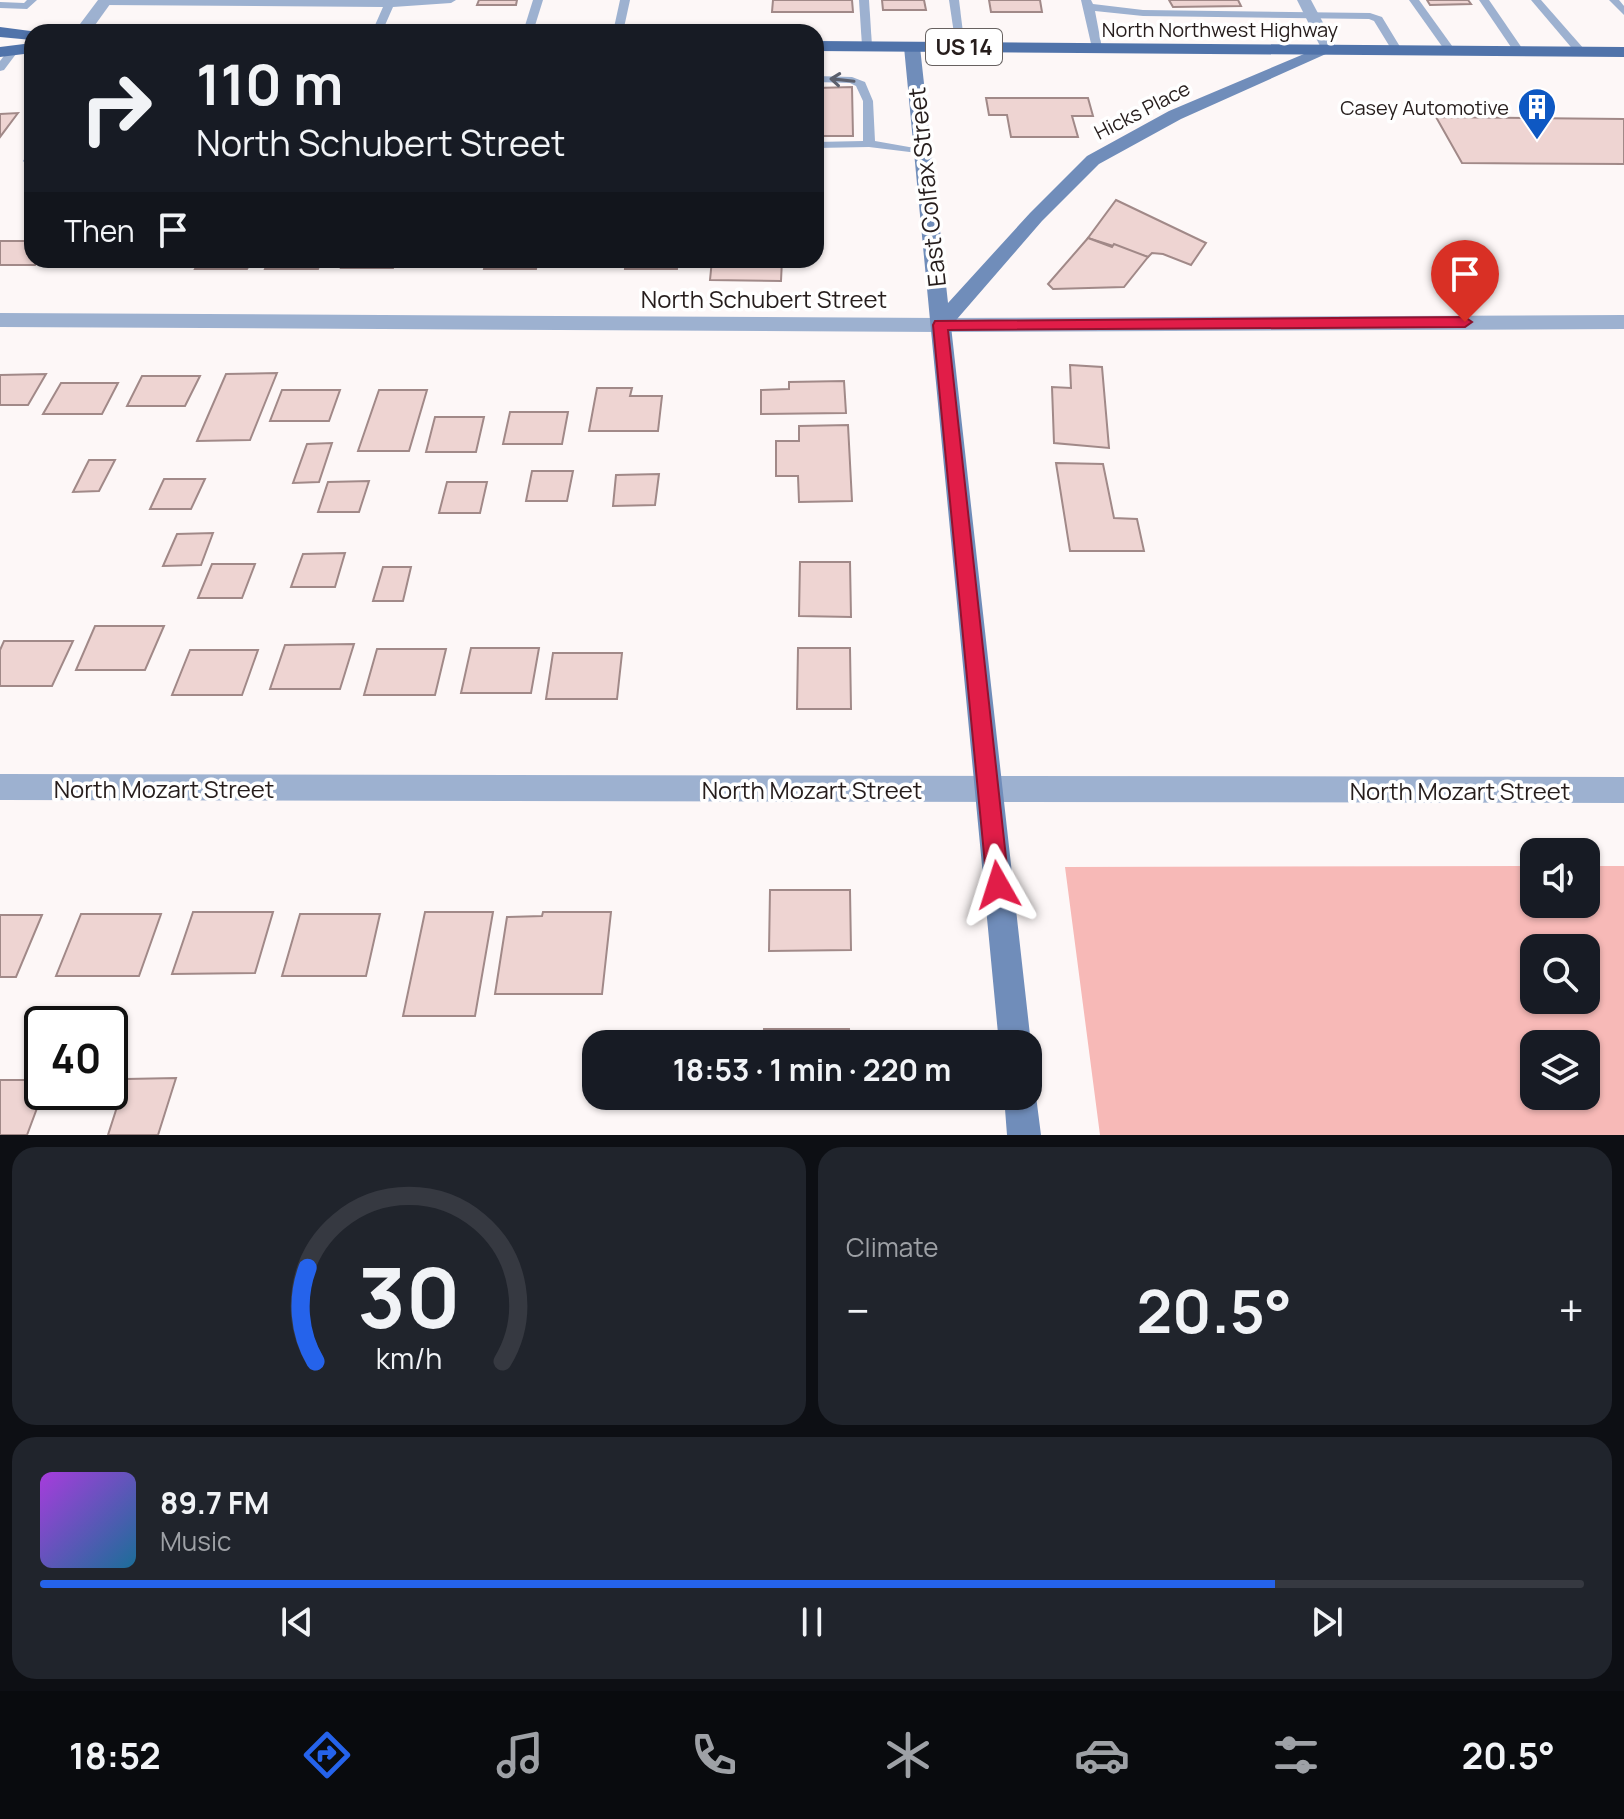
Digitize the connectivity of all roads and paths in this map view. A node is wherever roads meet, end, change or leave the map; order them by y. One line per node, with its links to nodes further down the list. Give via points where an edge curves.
1 (32, 0): 15 (lane, via 27,6)
2 (451, 0): 13 (lane)
3 (538, 0): 21 (lane)
4 (625, 0): 22 (lane)
5 (864, 0): 26 (lane)
6 (954, 0): 28 (lane)
7 (1150, 0): 18 (lane)
8 (1414, 0): 32 (lane)
9 (1484, 0): 34 (lane)
10 (1536, 0): 35 (lane)
11 (1614, 0): 17 (lane)
12 (105, 1): 13 (lane); 19 (street)
13 (390, 2): 20 (lane)
14 (1088, 4): 18 (lane); 29 (lane)
15 (0, 5)
16 (1307, 7): 18 (lane); 30 (street); 31 (lane, via 1378,19)
17 (1624, 12)
18 (1155, 13)
19 (88, 24)
20 (380, 24)
21 (530, 24)
22 (620, 24)
23 (0, 32): 24 (main road)
24 (24, 34)
25 (824, 46): 26 (main road, North Northwest Highway / US 14)
26 (867, 46): 27 (main road, North Northwest Highway / US 14)
27 (912, 47): 28 (main road, North Northwest Highway / US 14); 41 (street, East Colfax Street)
28 (961, 47): 29 (main road, North Northwest Highway / US 14)
29 (1097, 48): 30 (main road, North Northwest Highway / US 14)
30 (1329, 49): 31 (main road, North Northwest Highway / US 14); 44 (street, Hicks Place, via 1175,115 1093,160)
31 (1397, 50): 32 (main road, North Northwest Highway / US 14)
32 (1450, 50): 34 (main road, North Northwest Highway / US 14)
33 (7, 51): 37 (lane)
34 (1519, 51): 35 (main road, North Northwest Highway / US 14)
35 (1580, 51): 36 (main road, North Northwest Highway / US 14)
36 (1624, 52)
37 (0, 68)
38 (824, 79): 39 (lane, one-way to 38, via 868,101 861,84)
39 (869, 144): 40 (lane); 41 (lane)
40 (824, 145)
41 (922, 152): 44 (street, East Colfax Street)
42 (0, 320): 44 (street, North Schubert Street)
43 (1624, 322): 44 (street, North Schubert Street)
44 (940, 325): 46 (street, East Colfax Street)
45 (0, 787): 46 (street, North Mozart Street)
46 (988, 790): 47 (street, North Mozart Street); 48 (street, East Colfax Street)
47 (1624, 790)
48 (1014, 1030)
49 (1021, 1110): 50 (street)
50 (1024, 1135)

